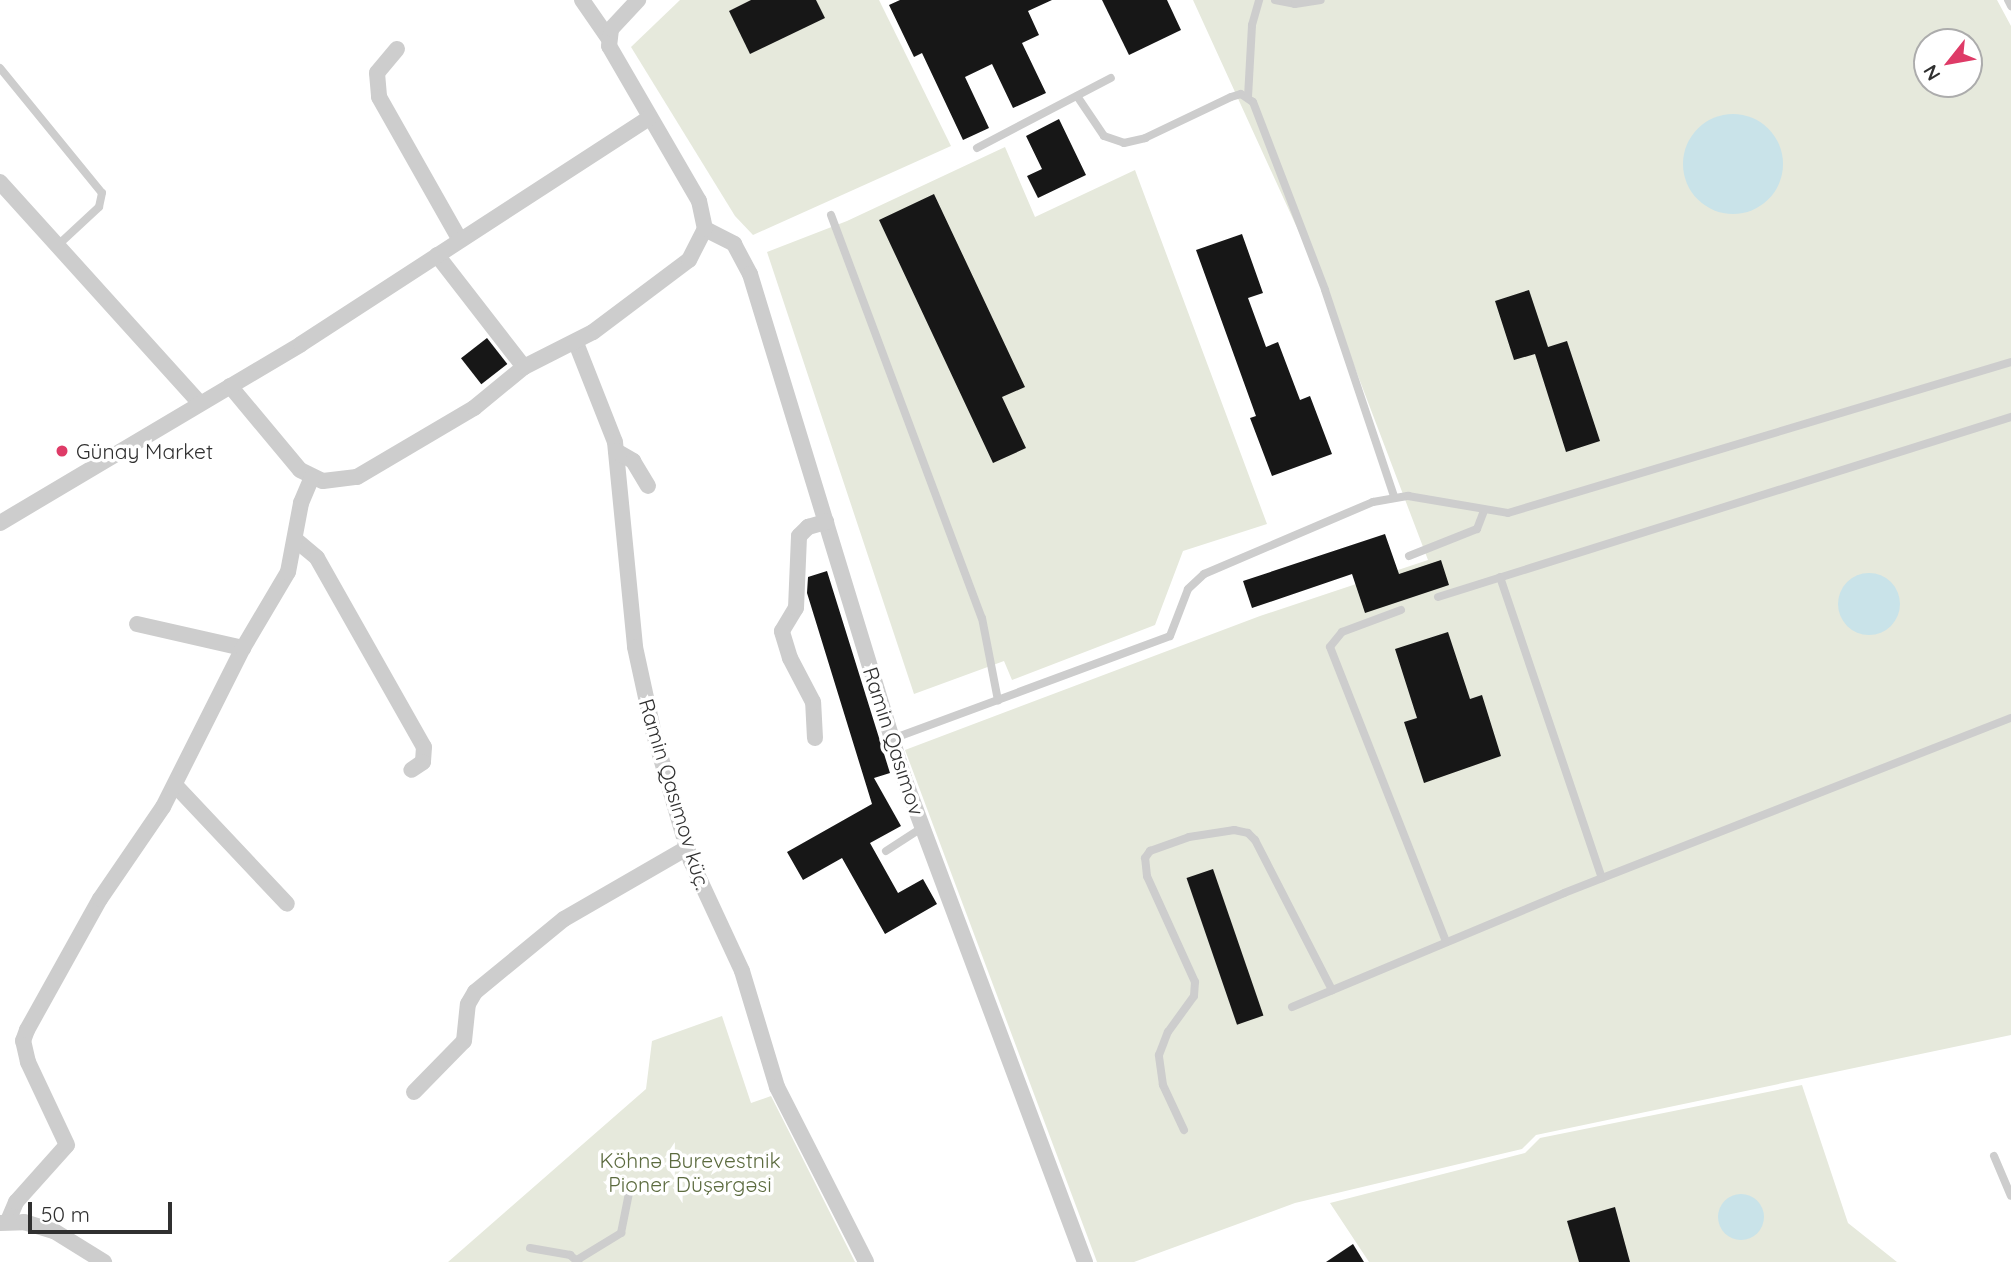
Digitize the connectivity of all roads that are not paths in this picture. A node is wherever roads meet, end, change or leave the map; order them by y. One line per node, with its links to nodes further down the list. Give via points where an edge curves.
1 (638, 0): 8 (street, via 617,20)
2 (1259, 0): 13 (lane, via 1252,25)
3 (1275, 0): 4 (lane, via 1295,4)
4 (1321, 0)
5 (2008, 0): 7 (lane)
6 (584, 1): 8 (street)
7 (2011, 6)
8 (609, 39): 14 (street, via 611,54)
9 (397, 49): 19 (street, via 377,73 379,97)
10 (0, 68): 20 (lane, via 102,193 99,207)
11 (1111, 78): 12 (lane)
12 (1077, 96): 13 (lane, via 1104,136 1124,143 1145,138 1231,97); 15 (lane)
13 (1248, 97): 31 (lane, via 1258,111 1325,289)
14 (649, 118): 18 (street, via 694,190); 19 (street)
15 (977, 148)
16 (0, 181): 20 (street)
17 (831, 215): 42 (lane, via 982,618)
18 (705, 229): 22 (street, via 697,249 680,268); 33 (street, Ramin Qasımov, via 734,244 750,274)
19 (460, 240): 21 (street)
20 (57, 246): 26 (street)
21 (437, 255): 24 (street); 25 (street)
22 (576, 343): 24 (street); 28 (street, Ramin Qasımov küç., via 606,411)
23 (2011, 362): 32 (lane, via 1546,504 1508,513)
24 (524, 367): 29 (street, via 474,408 377,469 340,482)
25 (230, 386): 26 (street); 29 (street, via 283,453)
26 (200, 403): 34 (street)
27 (2011, 417): 37 (lane)
28 (617, 451): 30 (street, via 633,461); 49 (street, Ramin Qasımov küç., via 635,647)
29 (312, 477): 35 (street, via 301,503)
30 (648, 486)
31 (1394, 496): 32 (lane); 42 (lane, via 1205,574 1188,589 1170,636)
32 (1484, 512): 36 (lane, via 1477,529)
33 (826, 522): 44 (street, via 808,527 799,536 796,608 782,631 813,702); 45 (street, Ramin Qasımov)
34 (0, 523)
35 (297, 541): 41 (street, via 288,572); 46 (street, via 317,558 424,747 423,762)
36 (1409, 556)
37 (1500, 577): 38 (lane); 51 (lane)
38 (1438, 597)
39 (1401, 610): 53 (lane, via 1342,632 1330,647)
40 (137, 624): 41 (street)
41 (243, 648): 47 (street)
42 (998, 699): 45 (lane)
43 (2011, 718): 51 (lane)
44 (815, 738)
45 (892, 739): 48 (street, Ramin Qasımov)
46 (411, 770)
47 (175, 785): 52 (street); 61 (street, via 100,899 27,1030 23,1041 28,1062 67,1145)
48 (923, 827): 50 (lane); 66 (street, Ramin Qasımov)
49 (687, 848): 56 (street, via 564,919 475,992 468,1004 464,1041); 65 (street, Ramin Qasımov küç., via 742,971 777,1087)
50 (886, 850)
51 (1602, 878): 53 (lane)
52 (287, 904)
53 (1446, 943): 54 (lane)
54 (1332, 990): 55 (lane); 57 (lane, via 1248,833 1234,830 1189,837 1150,851 1145,859 1147,876 1195,982 1194,996 1168,1032 1159,1055 1163,1085)
55 (1292, 1007)
56 (414, 1092)
57 (1184, 1130)
58 (1994, 1156): 60 (lane)
59 (630, 1188): 63 (lane, via 621,1233)
60 (2011, 1196)
61 (4, 1222): 64 (street, via 54,1231)
62 (530, 1248): 63 (lane)
63 (577, 1261)
64 (104, 1262)
65 (866, 1262)
66 (1085, 1262)

